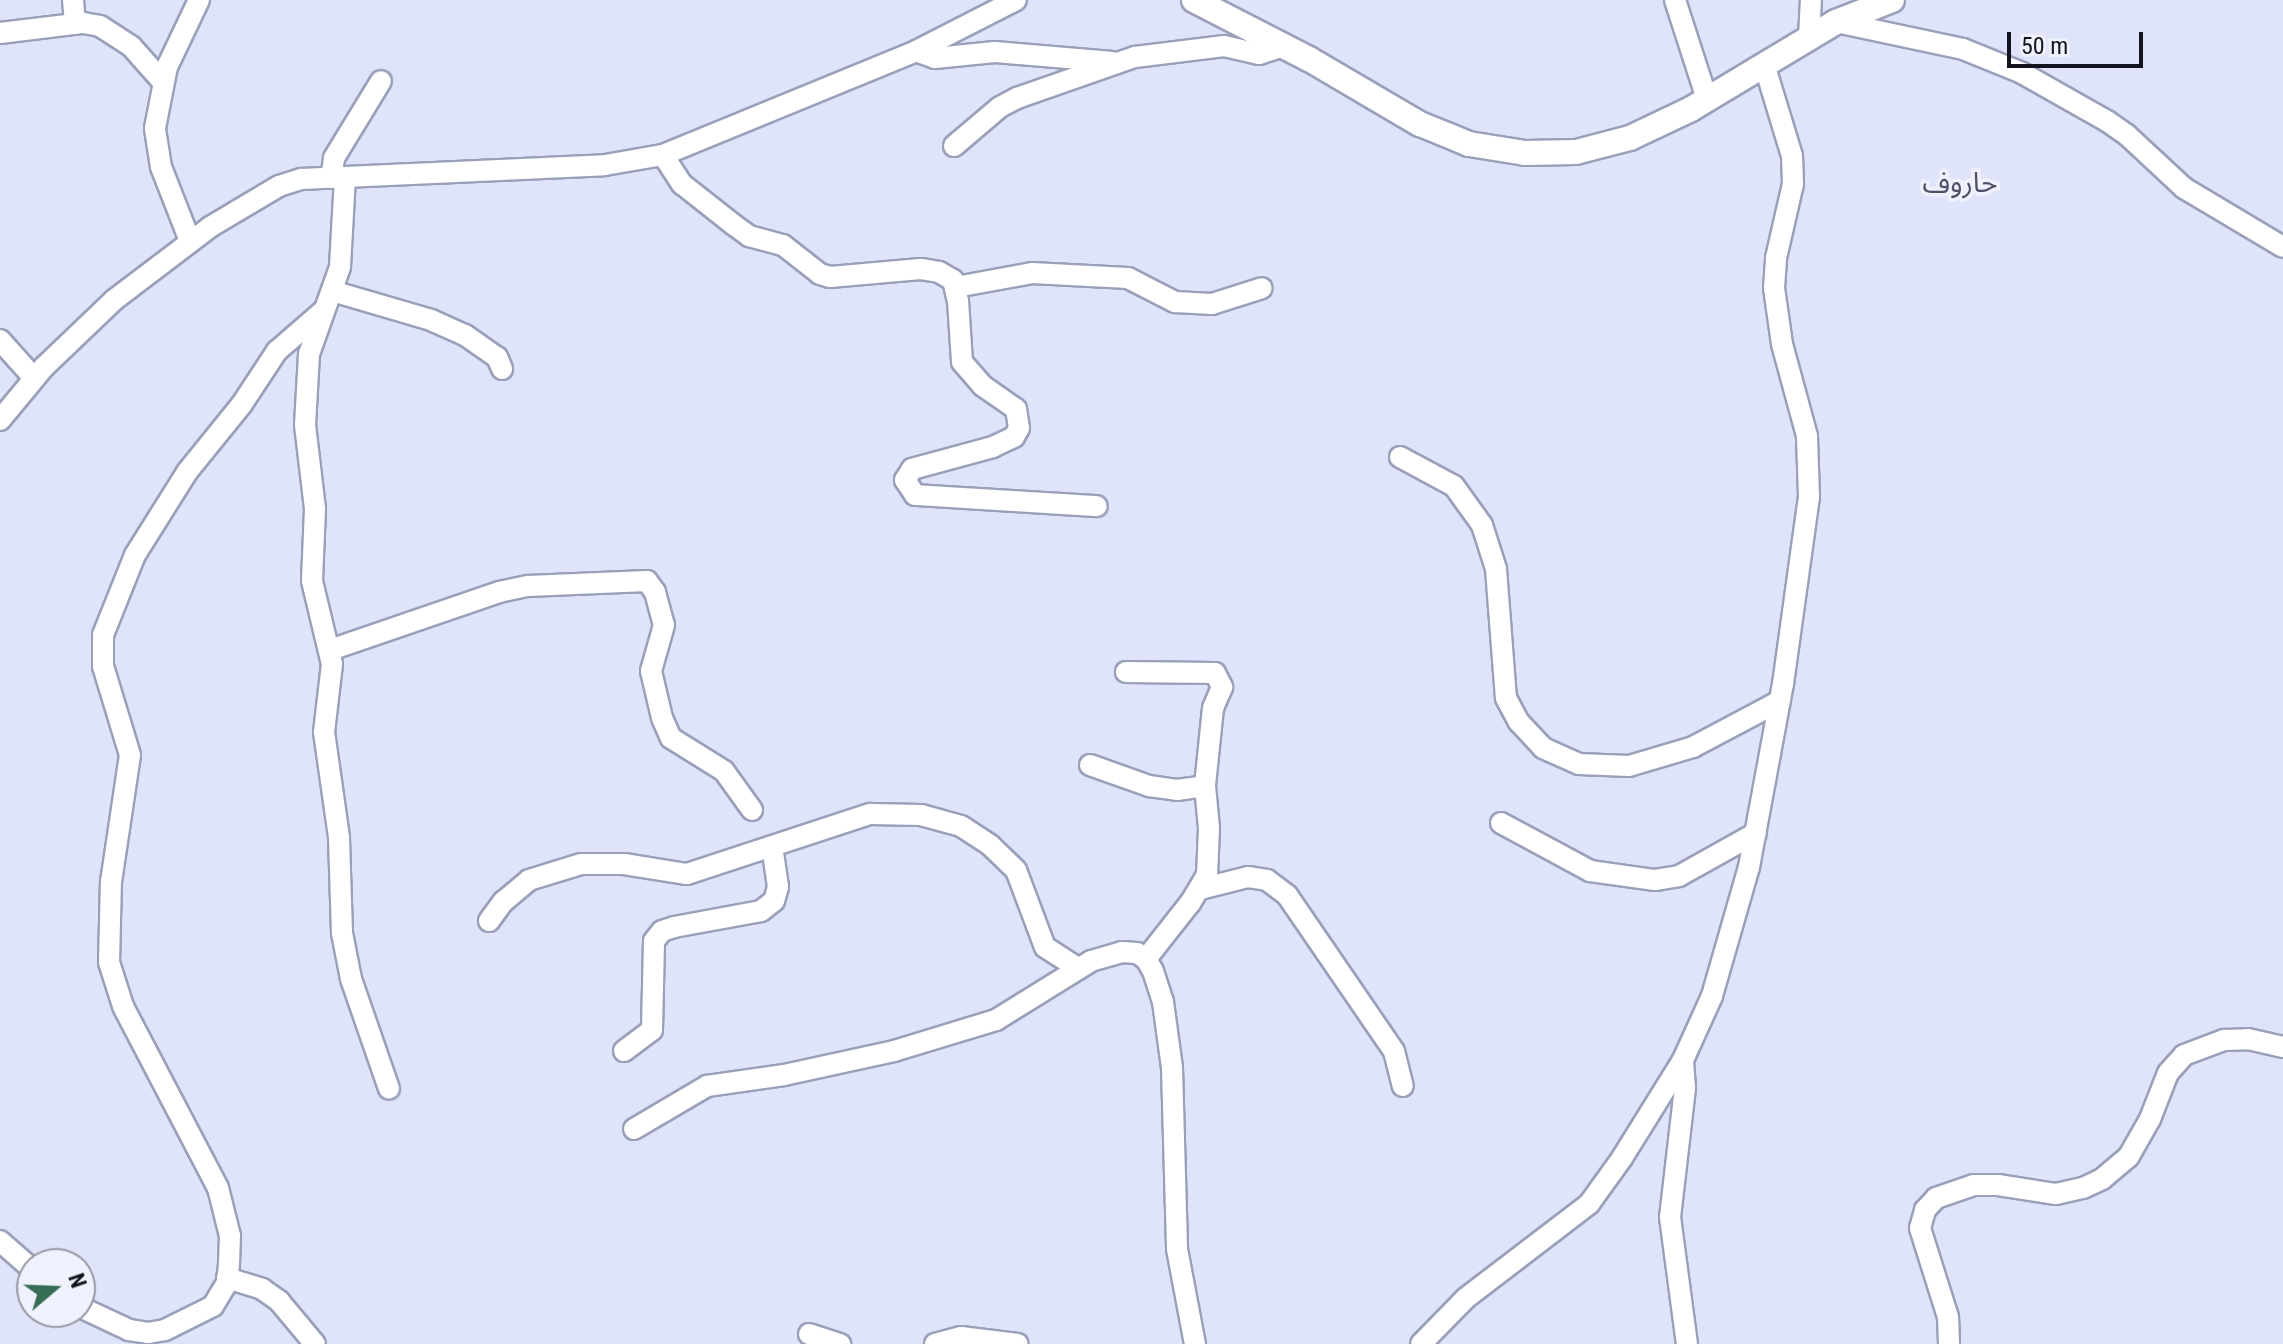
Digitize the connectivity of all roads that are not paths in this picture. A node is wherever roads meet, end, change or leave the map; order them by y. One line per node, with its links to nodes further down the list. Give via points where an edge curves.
1 (73, 0): 9 (street)
2 (199, 0): 16 (street)
3 (1016, 0): 13 (street)
4 (1194, 0): 12 (street)
5 (1675, 0): 18 (street)
6 (1811, 0): 11 (street)
7 (1892, 0): 8 (street)
8 (1836, 22): 11 (street); 23 (street, via 1963,49 2022,73 2107,121 2184,188)
9 (75, 24): 10 (street); 16 (street, via 115,33)
10 (0, 33)
11 (1809, 37): 15 (street)
12 (1284, 46): 14 (street, via 1259,54 1211,47); 18 (street, via 1420,124 1469,144 1511,152 1576,152 1630,138)
13 (916, 51): 14 (street, via 935,58 995,52); 20 (street)
14 (1119, 63): 19 (street, via 1017,98)
15 (1764, 64): 18 (street); 36 (street, via 1792,156 1793,184 1774,288 1809,461 1806,528)
16 (162, 81): 22 (street, via 156,147)
17 (381, 81): 21 (street, via 334,158)
18 (1707, 99)
19 (954, 146)
20 (663, 155): 21 (street, via 605,165); 24 (street, via 682,184 734,225 749,236 783,245 820,274 921,269 948,275)
21 (338, 178): 22 (street, via 279,186); 26 (street, via 340,267)
22 (190, 241): 30 (street, via 96,316)
23 (2283, 247)
24 (956, 287): 25 (street, via 1032,273 1128,278 1175,302 1212,304); 33 (street, via 962,362 983,386 1016,409 1019,428 1014,437 993,447 912,469 905,480 910,490 939,499)
25 (1262, 288)
26 (332, 291): 27 (street); 29 (street, via 465,335 497,357)
27 (323, 311): 34 (street, via 309,354 305,425 315,509 312,581); 55 (street, via 277,351 187,472 135,555 113,604 101,650 130,755 111,882 109,962 123,1006 218,1188 230,1236)
28 (0, 340): 30 (street)
29 (502, 369)
30 (34, 378): 31 (street)
31 (0, 420)
32 (1400, 457): 36 (street, via 1454,486 1482,525 1496,569 1506,698 1543,748 1579,764 1629,766 1693,747)
33 (1097, 506)
34 (330, 650): 39 (street, via 499,592 647,581 664,625 651,671 671,738 724,771); 51 (street, via 332,683 324,732 339,838 343,945)
35 (1126, 672): 38 (street, via 1215,673 1222,687 1213,708)
36 (1780, 701): 41 (street)
37 (1090, 765): 38 (street, via 1149,786)
38 (1205, 786): 43 (street, via 1209,859)
39 (752, 810)
40 (1501, 823): 41 (street, via 1590,871 1655,880 1679,876)
41 (1756, 833): 49 (street, via 1712,996)
42 (772, 846): 44 (street, via 687,874 624,864 581,864 529,880); 46 (street, via 870,814 921,815 961,826 1016,870 1045,947); 48 (street, via 778,887 774,901 761,911 674,927 654,941 652,1030)
43 (1200, 889): 45 (street); 50 (street, via 1248,877 1267,880 1287,895 1394,1051)
44 (489, 921)
45 (1146, 959): 46 (street, via 1122,952); 62 (street, via 1163,1002 1172,1068 1177,1249)
46 (1079, 969): 52 (street, via 996,1020 869,1056 707,1086)
47 (2283, 1047): 65 (street, via 2224,1040 2184,1055 2168,1073 2129,1156 2083,1188 2056,1194 1974,1185 1936,1198 1925,1210 1920,1228 1948,1317)
48 (624, 1051)
49 (1683, 1060): 63 (street, via 1589,1204 1466,1298); 64 (street, via 1685,1088 1670,1217)
50 (1403, 1086)
51 (389, 1089)
52 (634, 1129)
53 (0, 1241): 54 (street)
54 (16, 1255)
55 (227, 1278): 56 (street, via 213,1306 165,1330 129,1330); 58 (street, via 262,1289 279,1301)
56 (96, 1315)
57 (809, 1334): 59 (street)
58 (315, 1344)
59 (840, 1344)
60 (935, 1344): 61 (street, via 961,1337)
61 (1018, 1344)
62 (1195, 1344)
63 (1421, 1344)
64 (1687, 1344)
65 (1949, 1344)

